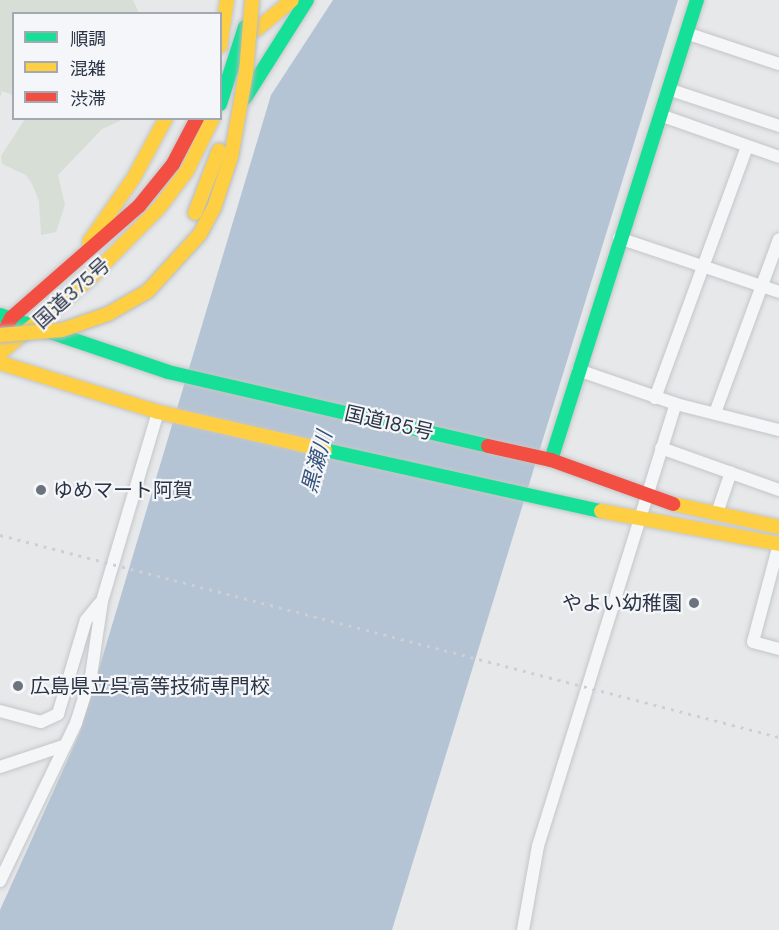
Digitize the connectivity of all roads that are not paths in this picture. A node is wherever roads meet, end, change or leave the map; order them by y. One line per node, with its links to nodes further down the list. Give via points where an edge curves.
1 (228, 0): 9 (main road)
2 (240, 0): 27 (main road, bridge, via 217,157 187,229 141,280 101,305 57,320)
3 (252, 0): 12 (main road); 29 (main road, bridge, via 246,73 231,157 214,208 200,234 148,291 108,314 62,330)
4 (292, 0): 7 (main road)
5 (307, 0): 20 (main road, via 257,76 217,148)
6 (697, 0): 8 (main road)
7 (257, 29)
8 (686, 33): 10 (street); 11 (main road)
9 (222, 34)
10 (779, 64)
11 (668, 89): 13 (main road); 17 (street)
12 (222, 98)
13 (660, 115): 18 (street); 21 (main road)
14 (165, 120): 26 (main road, via 113,210)
15 (196, 120): 26 (main road, via 172,164 139,206)
16 (212, 120): 20 (main road, via 187,171)
17 (779, 126)
18 (747, 146): 19 (street); 23 (street)
19 (779, 157)
20 (140, 229): 28 (main road, 国道375号)
21 (619, 238): 23 (street); 33 (main road)
22 (779, 239): 24 (street)
23 (706, 266): 24 (street); 34 (street)
24 (762, 286): 25 (street); 37 (street)
25 (779, 292)
26 (37, 297): 27 (main road, 国道375号)
27 (4, 319): 28 (main road, 国道185号); 30 (main road, 国道375号)
28 (35, 327): 31 (main road, 国道375号); 40 (main road, 国道185号, via 168,372)
29 (0, 335)
30 (0, 341)
31 (0, 353)
32 (0, 363): 36 (main road, 国道185号)
33 (578, 370): 34 (street); 40 (main road)
34 (655, 398): 35 (street)
35 (676, 405): 37 (street); 39 (street)
36 (164, 413): 45 (main road, 国道185号, via 532,498); 48 (street)
37 (716, 413): 38 (street)
38 (779, 429)
39 (662, 448): 41 (street); 43 (street)
40 (548, 459): 43 (main road, 国道185号)
41 (731, 472): 42 (street); 44 (street)
42 (779, 490)
43 (647, 496): 44 (main road, 国道185号); 45 (street)
44 (717, 513): 46 (main road, 国道185号)
45 (642, 518): 47 (main road, 国道185号); 54 (street, via 538,846 520,926)
46 (779, 527)
47 (779, 544): 49 (street, via 753,642)
48 (102, 601): 50 (street, via 86,620 58,714 41,722); 51 (street, via 90,676 76,723)
49 (779, 649)
50 (0, 711)
51 (63, 746): 52 (street); 53 (street)
52 (0, 767)
53 (0, 881)
54 (523, 930)

